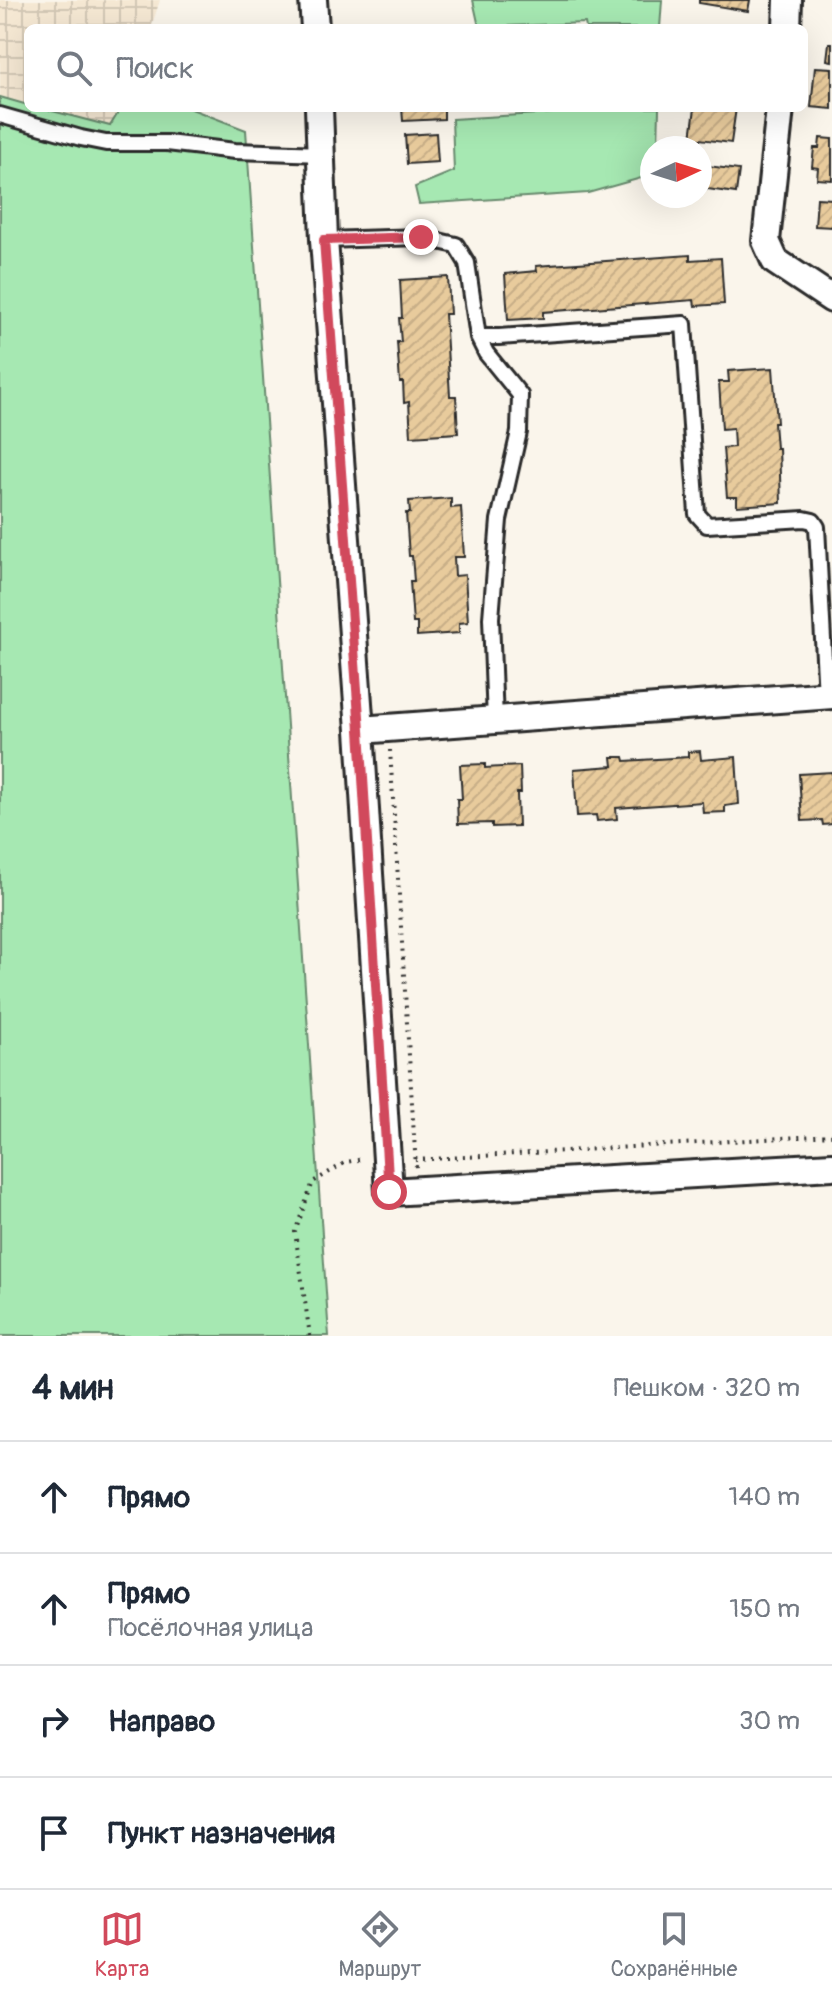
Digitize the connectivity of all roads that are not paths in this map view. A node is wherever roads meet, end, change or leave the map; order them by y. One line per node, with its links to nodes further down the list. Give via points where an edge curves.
1 (313, 0): 3 (street)
2 (788, 0): 4 (street)
3 (315, 24)
4 (787, 24)
5 (319, 112): 8 (street)
6 (780, 112): 10 (street, via 766,241 775,261)
7 (0, 115): 8 (lane, via 106,143)
8 (322, 154): 9 (street)
9 (324, 240): 11 (lane, via 421,237 456,245 467,263); 14 (street)
10 (832, 299)
11 (478, 337): 12 (lane, via 684,324 697,514 707,525 813,521); 13 (lane, via 520,395 519,432 499,520 491,618)
12 (829, 696): 13 (street)
13 (495, 721): 14 (street)
14 (360, 730): 15 (street, via 389,1192)
15 (832, 1166)

